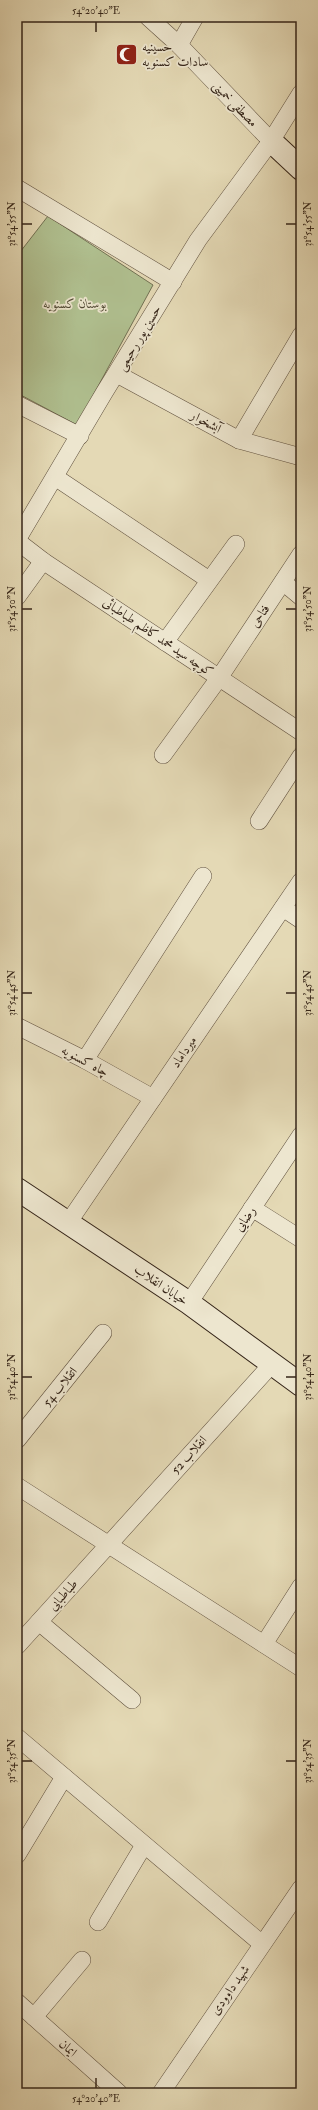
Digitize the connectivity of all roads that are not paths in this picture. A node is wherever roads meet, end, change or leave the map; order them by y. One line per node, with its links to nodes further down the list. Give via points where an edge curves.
1 (148, 17): 3 (street, مصطفی خمینی)
2 (196, 17): 3 (street)
3 (179, 45): 5 (street, مصطفی خمینی)
4 (301, 93): 5 (street, حسین پور رحیمی)
5 (271, 141): 6 (main road); 8 (street, حسین پور رحیمی, via 198,240)
6 (301, 169)
7 (17, 188): 8 (street)
8 (173, 282): 10 (street, حسین پور رحیمی)
9 (301, 336): 13 (street)
10 (117, 374): 12 (street, حسین پور رحیمی); 13 (street, آبشخوار)
11 (17, 404): 12 (street)
12 (80, 436): 15 (street, حسین پور رحیمی)
13 (239, 440): 14 (street, آبشخوار)
14 (301, 457)
15 (55, 477): 16 (street, حسین پور رحیمی); 20 (street)
16 (17, 540): 19 (street, کوچه سید محمد کاظم طباطبائی)
17 (236, 544): 20 (street)
18 (301, 554): 21 (street, فتاحی)
19 (43, 561): 22 (street); 24 (street, کوچه سید محمد کاظم طباطبائی)
20 (209, 580): 24 (street)
21 (283, 582): 23 (street); 25 (street, فتاحی)
22 (17, 597)
23 (301, 597)
24 (165, 642): 25 (street, کوچه سید محمد کاظم طباطبائی)
25 (219, 678): 26 (street, کوچه سید محمد کاظم طباطبائی); 27 (street, فتاحی)
26 (301, 732)
27 (163, 755)
28 (301, 756): 29 (street)
29 (259, 821)
30 (203, 876): 35 (street)
31 (301, 881): 32 (street, میرداماد)
32 (282, 908): 33 (street); 36 (street, میرداماد)
33 (301, 920)
34 (17, 1026): 35 (street, چاه کسنویه)
35 (85, 1060): 36 (street, چاه کسنویه)
36 (153, 1098): 40 (street, میرداماد)
37 (301, 1135): 39 (street, رضایی)
38 (17, 1189): 40 (main road, خیابان انقلاب)
39 (252, 1208): 41 (street); 42 (street, رضایی)
40 (68, 1223): 42 (main road, خیابان انقلاب)
41 (301, 1239)
42 (189, 1303): 44 (main road, خیابان انقلاب)
43 (103, 1333): 46 (street, اتقلاب 54)
44 (271, 1365): 45 (main road, خیابان انقلاب); 48 (street, انقلاب 52)
45 (300, 1383)
46 (17, 1440)
47 (17, 1486): 48 (street)
48 (108, 1545): 50 (street, طباطبایی); 51 (street)
49 (301, 1586): 51 (street)
50 (39, 1622): 52 (street, طباطبایی); 54 (street)
51 (264, 1644): 53 (street)
52 (17, 1646)
53 (301, 1668)
54 (132, 1700)
55 (17, 1737): 56 (street)
56 (64, 1777): 57 (street); 58 (street)
57 (144, 1845): 60 (street); 61 (street)
58 (17, 1855)
59 (301, 1889): 61 (street, شهید داوودی)
60 (98, 1922)
61 (262, 1944): 66 (street, شهید داوودی)
62 (82, 1960): 64 (street)
63 (17, 2002): 64 (street, ایمان)
64 (34, 2017): 65 (street, ایمان)
65 (119, 2093)
66 (161, 2093)

